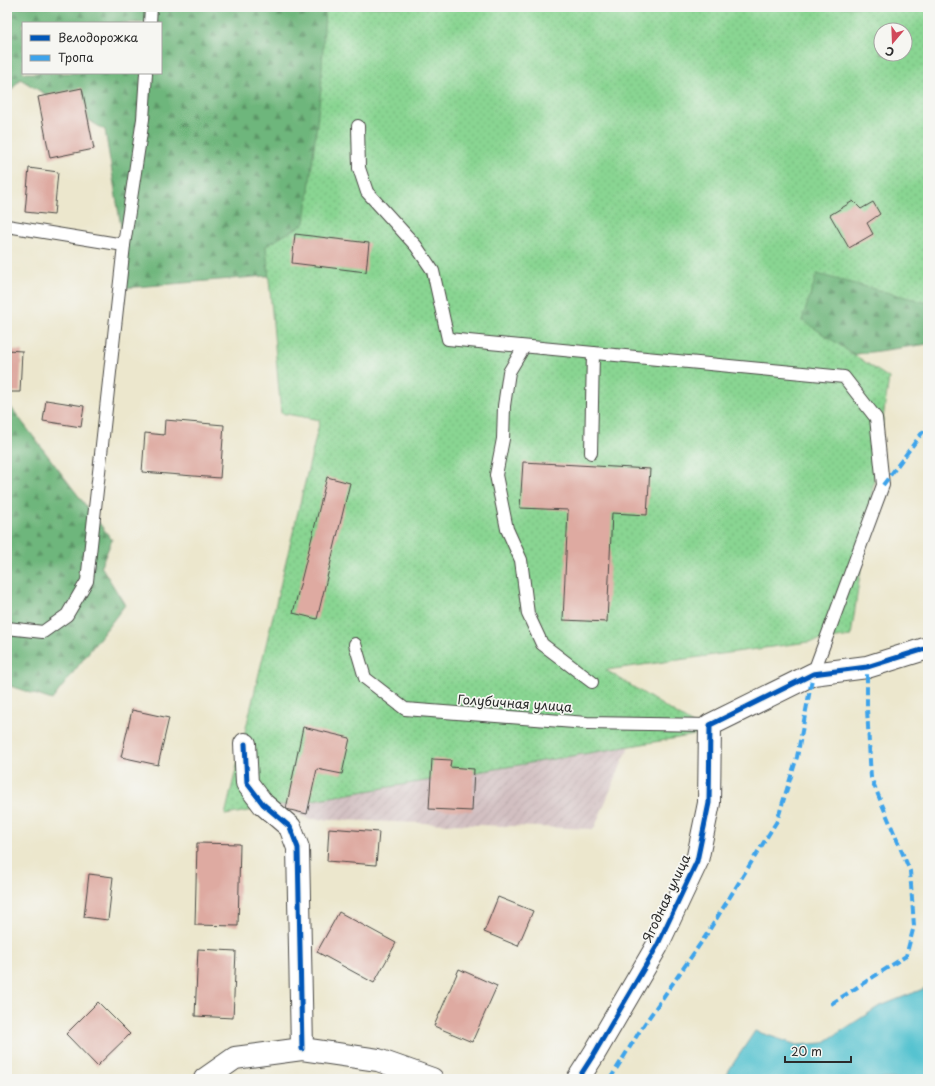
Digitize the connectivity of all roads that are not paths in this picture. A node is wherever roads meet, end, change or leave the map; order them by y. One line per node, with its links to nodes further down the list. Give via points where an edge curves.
1 (151, 7): 2 (lane)
2 (150, 22)
3 (146, 74): 6 (lane, via 143,119)
4 (358, 126): 7 (lane, via 359,168 367,192 416,246 433,271 448,339)
5 (7, 226): 6 (lane)
6 (124, 245): 10 (lane, via 87,581 67,615 43,632)
7 (524, 347): 8 (lane); 14 (lane, via 509,372 503,439 496,475 507,529 521,560 528,614 542,644)
8 (593, 353): 9 (lane); 13 (lane, via 844,377 876,418 883,485)
9 (591, 454)
10 (7, 628)
11 (354, 644): 15 (lane, Голубичная улица, via 365,678 405,709 587,723)
12 (928, 648): 13 (street, via 867,667)
13 (813, 674): 15 (street)
14 (592, 682)
15 (710, 725): 20 (street, Ягодная улица, via 709,803 697,861 657,946)
16 (245, 744): 17 (street, via 247,783 262,804 290,827 298,848)
17 (302, 1049): 18 (street, via 235,1058); 19 (street, via 378,1060)
18 (205, 1079)
19 (432, 1079)
20 (578, 1079)

